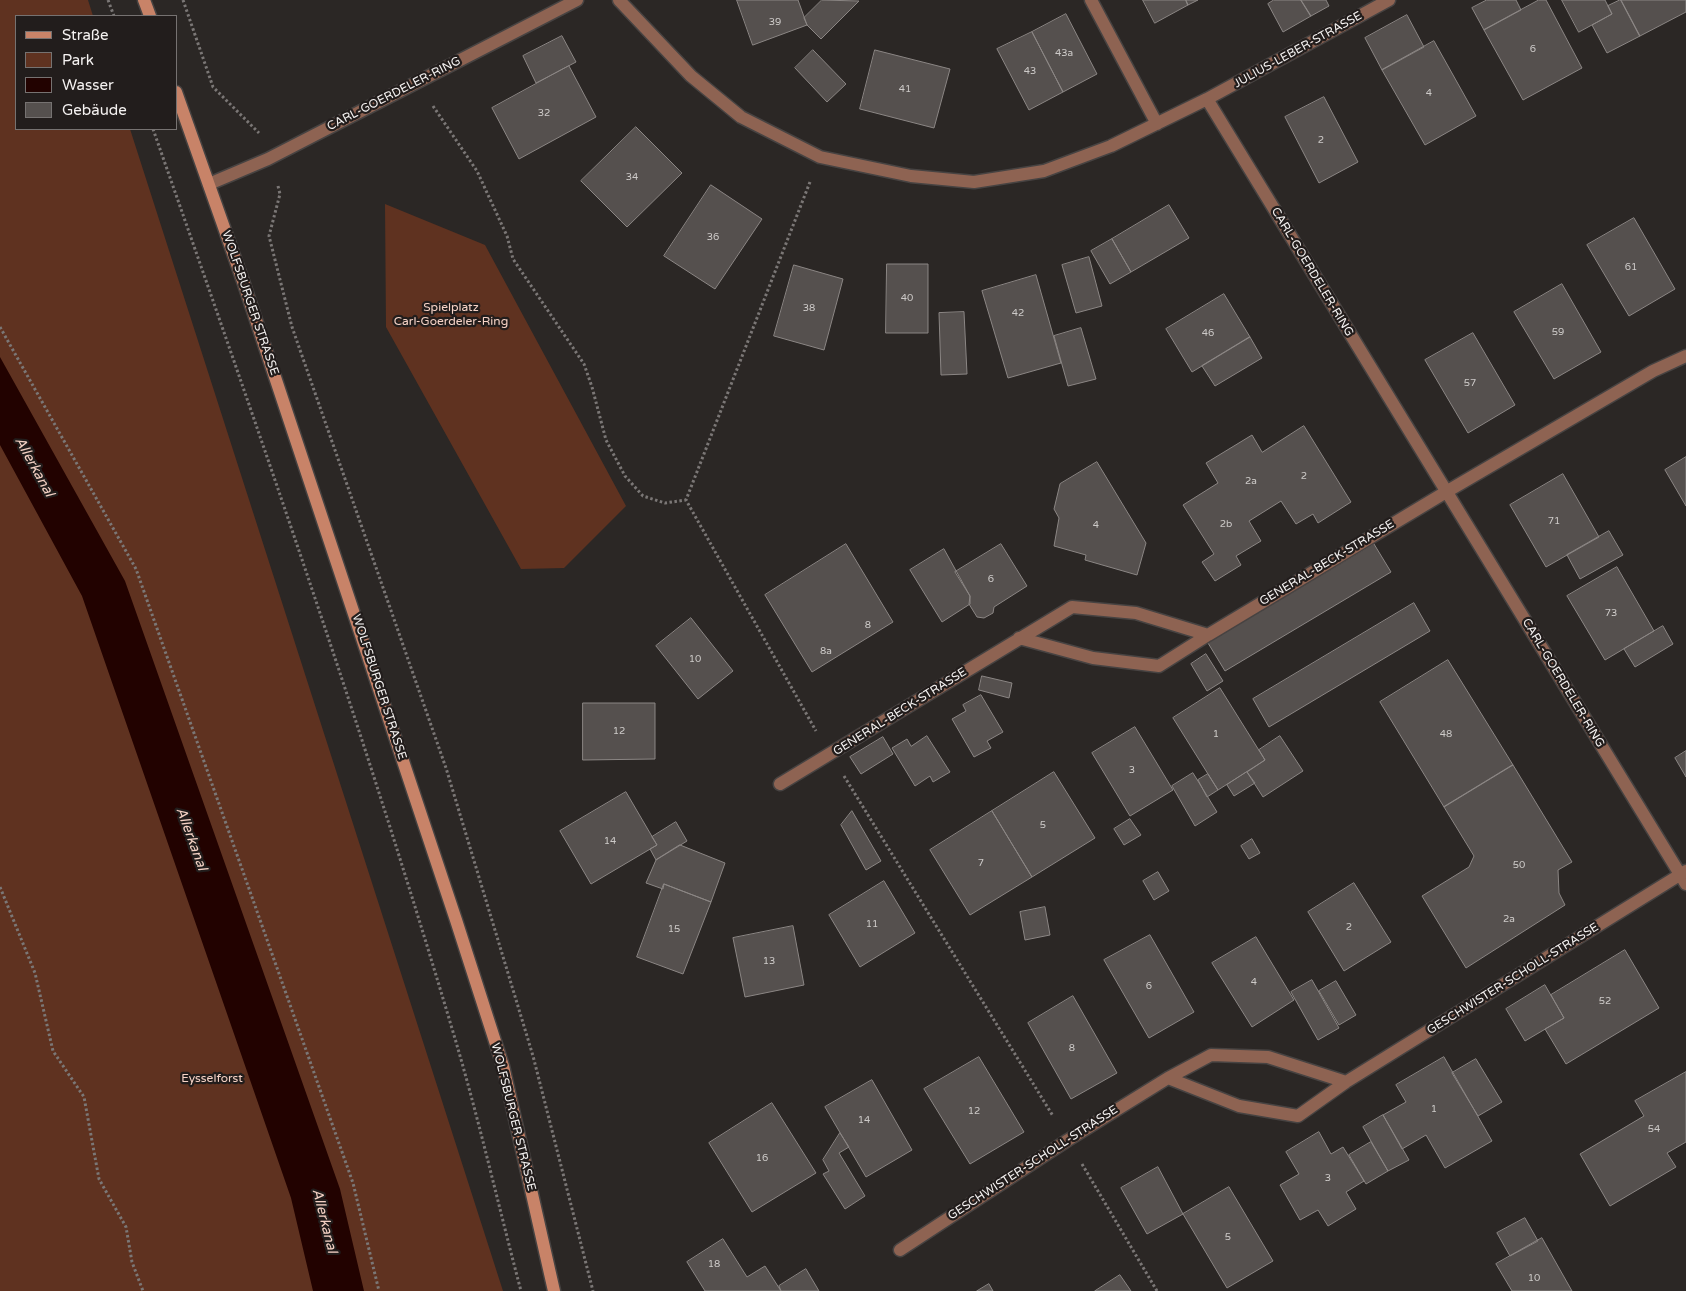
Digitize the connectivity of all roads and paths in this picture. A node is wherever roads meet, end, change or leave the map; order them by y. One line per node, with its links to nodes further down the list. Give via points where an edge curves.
1 (108, 0): 8 (path)
2 (144, 0): 9 (street)
3 (183, 0): 15 (path, via 213,87)
4 (577, 0): 10 (street, CARL-GOERDELER-RING)
5 (619, 0): 13 (street, via 691,76 741,117 820,157 911,176 974,182 1044,171 1111,146)
6 (1091, 0): 13 (street)
7 (1389, 0): 12 (street, JULIUS-LEBER-STRASSE)
8 (114, 15)
9 (150, 15)
10 (420, 81): 16 (street, CARL-GOERDELER-RING, via 268,159); 21 (path, via 477,171 514,259 584,364 606,440 625,476 643,496 665,503)
11 (178, 98): 16 (street, WOLFSBURGER STRASSE)
12 (1207, 99): 13 (street); 20 (street, CARL-GOERDELER-RING)
13 (1157, 124)
14 (153, 130): 32 (path, via 367,751 457,1045)
15 (260, 133)
16 (209, 184): 33 (street, WOLFSBURGER STRASSE, via 503,1066)
17 (280, 194): 34 (path, via 269,236 292,326 446,768 533,1056)
18 (0, 328): 31 (path, via 136,569 353,1183)
19 (1686, 356): 20 (street, via 1652,371)
20 (1446, 492): 22 (street, GENERAL-BECK-STRASSE); 25 (street, CARL-GOERDELER-RING)
21 (686, 500)
22 (1208, 635): 23 (street, GENERAL-BECK-STRASSE, via 1136,613 1072,608); 23 (street, GENERAL-BECK-STRASSE, via 1159,666 1093,658)
23 (1019, 638): 24 (street, GENERAL-BECK-STRASSE)
24 (780, 784)
25 (1684, 877): 28 (street, GESCHWISTER-SCHOLL-STRASSE)
26 (0, 888): 30 (path, via 35,973 53,1051 84,1097 99,1179 126,1227 132,1262)
27 (1168, 1078): 28 (street, GESCHWISTER-SCHOLL-STRASSE, via 1211,1055 1268,1057); 28 (street, GESCHWISTER-SCHOLL-STRASSE, via 1239,1106 1298,1116); 29 (street, GESCHWISTER-SCHOLL-STRASSE)
28 (1346, 1082)
29 (900, 1250)
30 (143, 1291)
31 (379, 1291)
32 (521, 1291)
33 (554, 1291)
34 (593, 1291)

